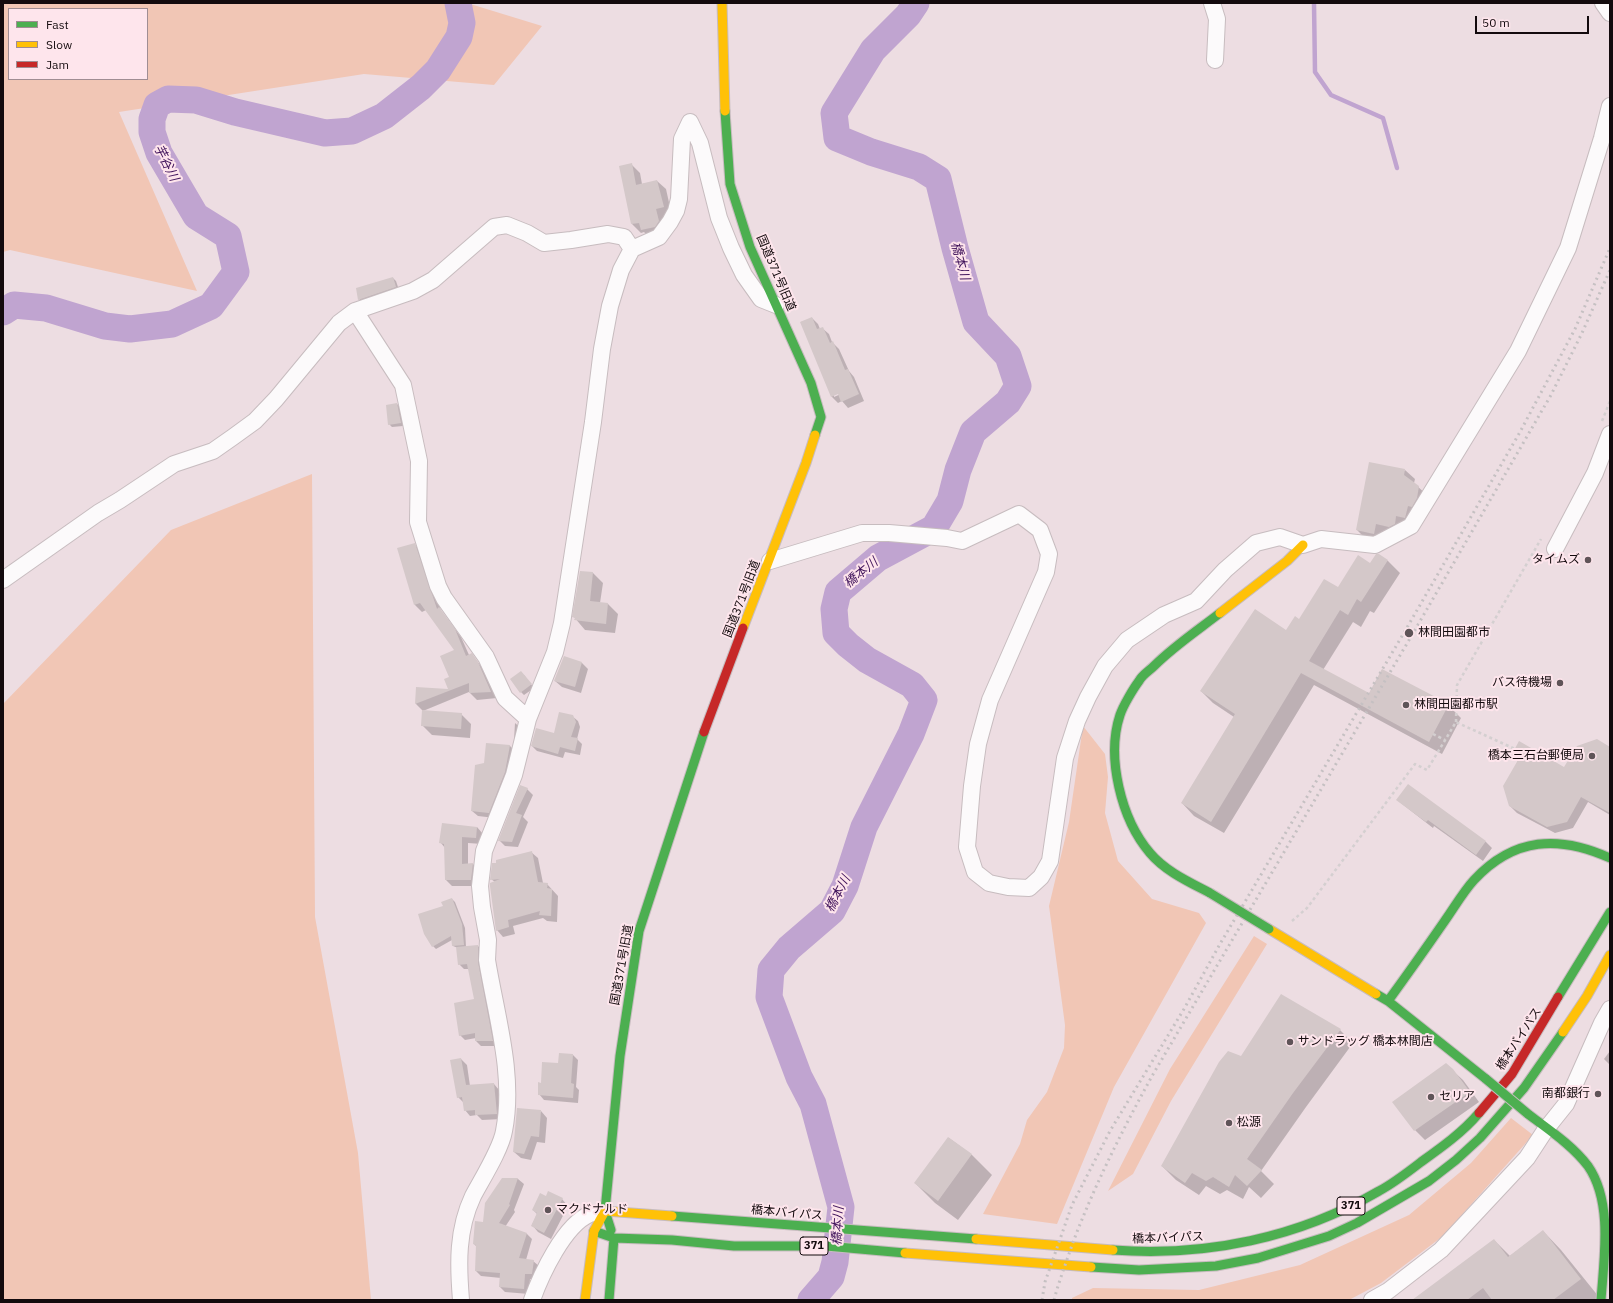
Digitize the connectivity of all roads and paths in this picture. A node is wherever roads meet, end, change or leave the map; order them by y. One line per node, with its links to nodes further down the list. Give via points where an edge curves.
1 (722, 3): 8 (main road, 国道371号旧道, via 725,120 730,184 750,247)
2 (1212, 3): 5 (street, via 1217,19)
3 (1603, 3): 4 (street)
4 (1610, 13)
5 (1215, 60)
6 (1610, 106): 13 (street, via 1568,248 1518,351 1411,526 1375,545 1321,539)
7 (632, 250): 8 (street, via 659,237 676,211 679,200 682,139 690,122 700,143 719,218 731,248 761,299); 9 (street, via 624,237 608,234 544,243 507,225 494,228 433,280 413,291); 17 (street, via 621,270 605,331 562,623 555,652)
8 (776, 305): 15 (main road, 国道371号旧道, via 811,383 821,417)
9 (355, 311): 16 (street, via 339,323 255,421 213,451 174,464 98,513); 17 (street, via 403,385 419,461 418,522 438,586 486,657 505,698)
10 (1610, 401): 11 (path)
11 (1606, 428): 14 (street, via 1594,473)
12 (1544, 534): 18 (path, via 1457,684)
13 (1304, 545): 15 (street, via 1280,537 1256,543 1225,570 1196,601 1164,615 1127,640 1105,666 1077,721 1065,758 1050,861 1041,877 1029,888 989,883 975,872 967,847 978,744 990,700 1046,572 1049,554 1040,530 1019,514 962,541 889,533 862,533); 24 (main road, bridge, via 1164,656 1139,680 1120,715 1114,751 1124,805 1150,853 1175,874)
14 (1555, 549)
15 (770, 561): 29 (main road, 国道371号旧道, via 697,749 639,931 620,1056)
16 (3, 580)
17 (528, 719): 32 (street, via 514,775 484,851 480,886 488,940 487,960 508,1079 507,1108 502,1139 463,1221 458,1265)
18 (1456, 722): 20 (path); 21 (path)
19 (1434, 734): 20 (path)
20 (1445, 740): 24 (path, via 1427,770 1415,764 1307,908)
21 (1515, 749)
22 (1610, 858): 26 (main road, via 1589,848 1562,842 1536,844 1514,851 1492,863 1474,880)
23 (1610, 912): 29 (main road, 橋本バイパス / 371, via 1512,1074 1471,1122 1444,1145 1380,1191 1320,1220 1287,1232 1212,1248 1141,1252)
24 (1273, 931): 26 (main road)
25 (1610, 955): 31 (main road, 371, via 1587,996 1524,1088 1480,1138 1429,1181 1391,1204 1350,1227 1294,1248 1216,1266 1177,1269 1098,1268 826,1246 734,1246)
26 (1388, 1001): 28 (main road, bridge)
27 (1610, 1009): 28 (street, via 1566,1104)
28 (1546, 1129): 36 (street, via 1527,1158 1441,1250 1388,1291); 37 (main road, via 1575,1152 1594,1174 1601,1189 1606,1208 1606,1221)
29 (605, 1211): 30 (main road); 31 (main road); 33 (street, via 590,1214 577,1223 550,1260)
30 (594, 1231): 31 (main road, 371); 34 (main road)
31 (614, 1238): 35 (main road)
32 (461, 1300)
33 (532, 1300)
34 (585, 1300)
35 (609, 1300)
36 (1372, 1300)
37 (1601, 1300)

